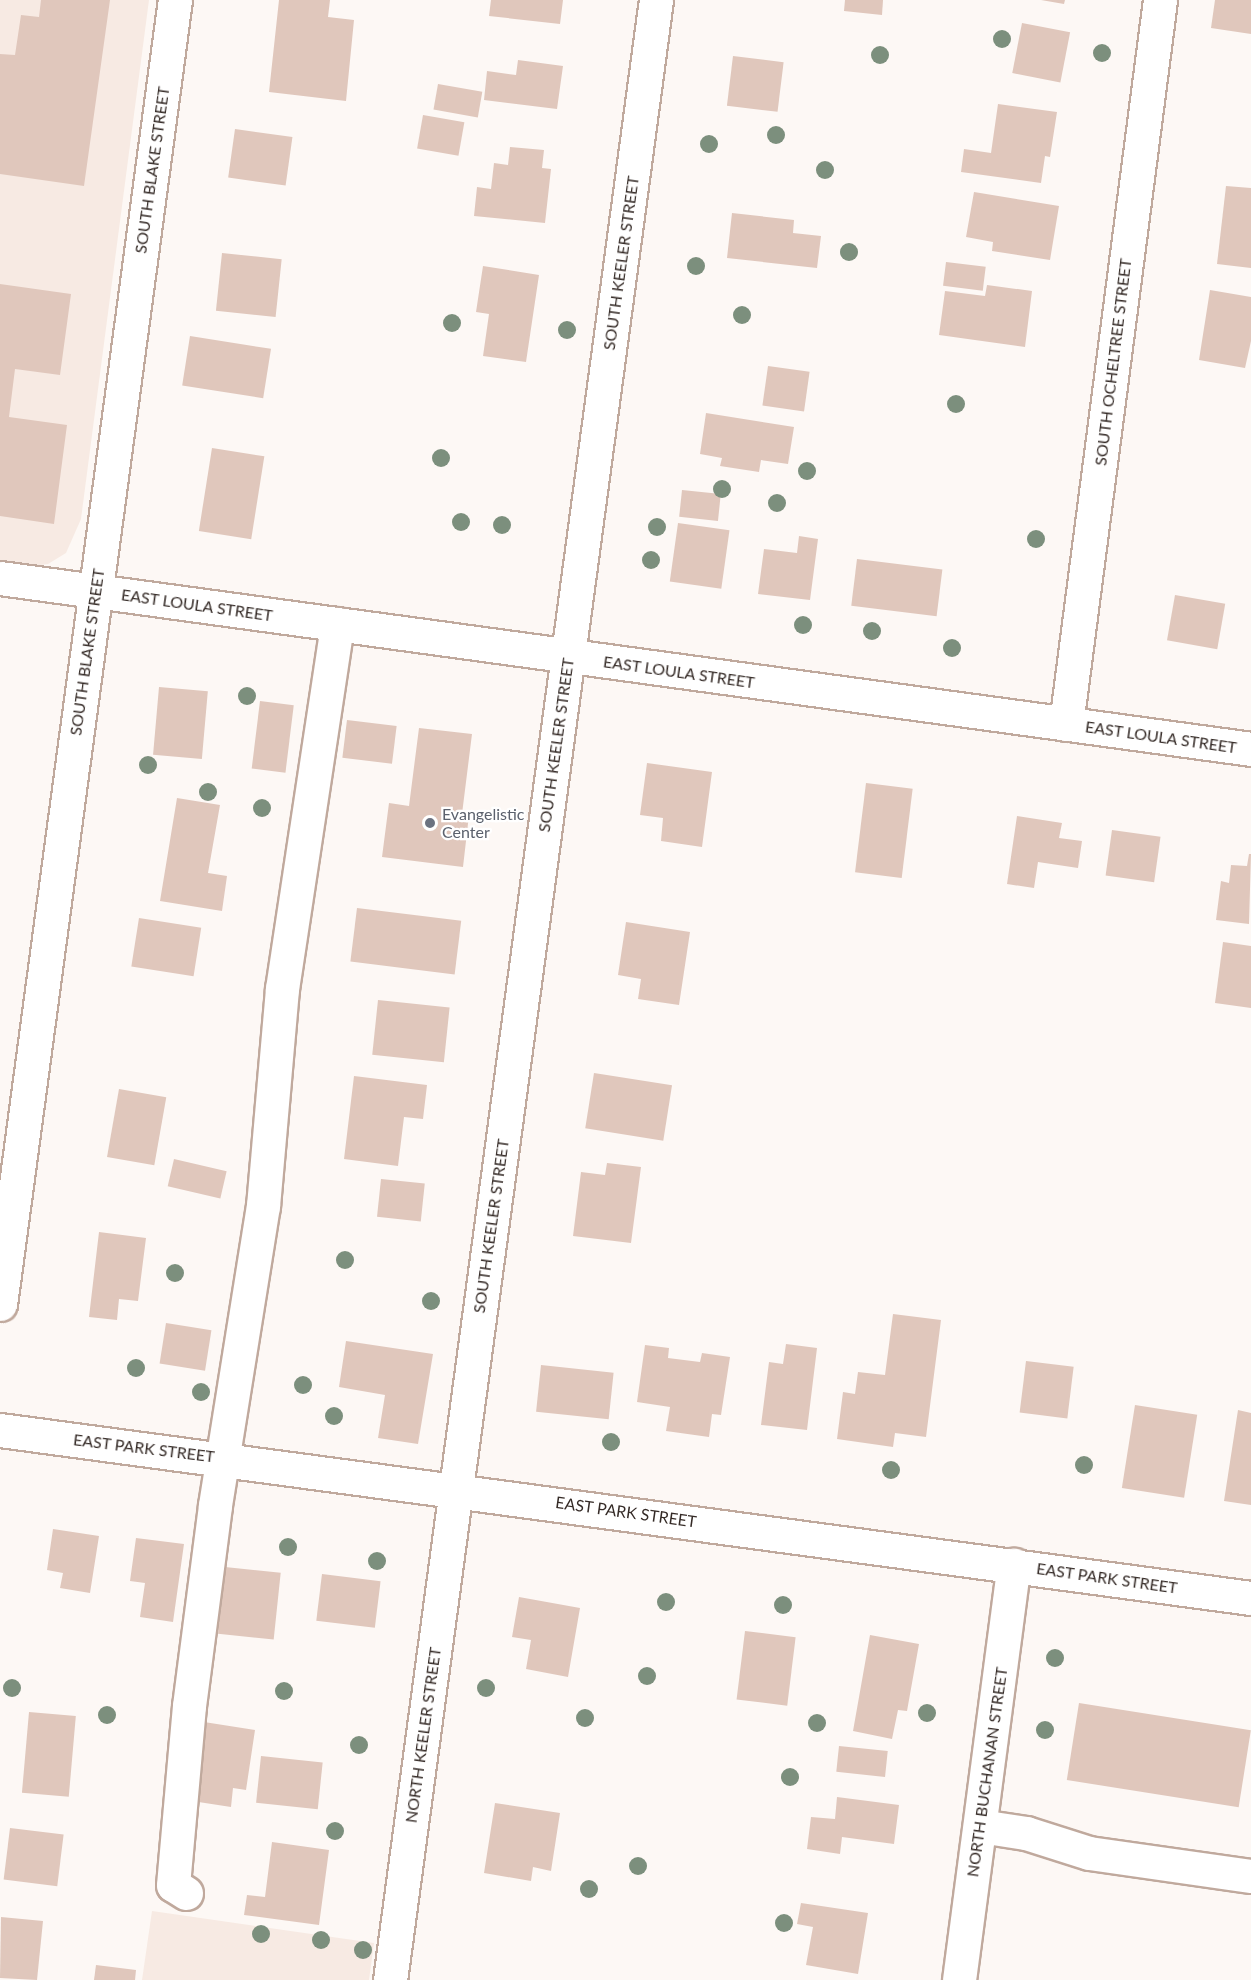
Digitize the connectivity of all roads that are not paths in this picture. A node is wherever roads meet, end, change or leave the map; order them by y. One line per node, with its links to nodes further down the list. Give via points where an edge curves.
1 (175, 0): 5 (street, SOUTH BLAKE STREET)
2 (656, 0): 7 (street, SOUTH KEELER STREET)
3 (1160, 0): 8 (street, SOUTH OCHELTREE STREET)
4 (0, 578): 5 (street, EAST LOULA STREET)
5 (95, 591): 6 (street, EAST LOULA STREET); 10 (street, SOUTH BLAKE STREET)
6 (337, 624): 7 (street, EAST LOULA STREET); 12 (street, via 282,989 263,1206)
7 (568, 657): 8 (street, EAST LOULA STREET); 13 (street, SOUTH KEELER STREET)
8 (1066, 724): 9 (street, EAST LOULA STREET)
9 (1251, 749)
10 (0, 1304)
11 (0, 1430): 12 (street, EAST PARK STREET)
12 (222, 1459): 13 (street, EAST PARK STREET); 18 (street, via 189,1706 173,1885)
13 (456, 1489): 14 (street, EAST PARK STREET); 19 (street, NORTH KEELER STREET)
14 (1014, 1565): 15 (street, EAST PARK STREET); 16 (street, NORTH BUCHANAN STREET)
15 (1251, 1598)
16 (980, 1826): 17 (street, via 1026,1833 1089,1853); 20 (street, NORTH BUCHANAN STREET)
17 (1251, 1876)
18 (186, 1893)
19 (390, 1980)
20 (959, 1980)

